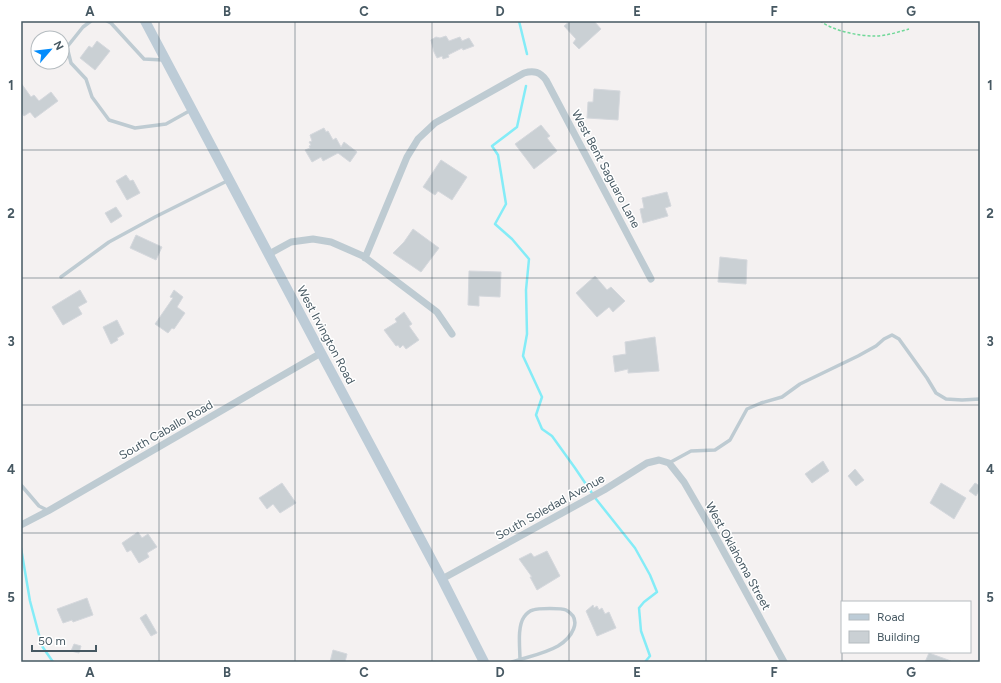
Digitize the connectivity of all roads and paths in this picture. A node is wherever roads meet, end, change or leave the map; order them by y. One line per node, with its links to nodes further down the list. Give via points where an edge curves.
1 (91, 21): 7 (lane, via 66,47 71,63 86,79 92,97 109,120 135,128 166,124)
2 (107, 21): 6 (lane, via 112,23 144,59)
3 (145, 21): 6 (main road, West Irvington Road)
4 (820, 21): 5 (path, via 840,31 875,36)
5 (909, 29)
6 (166, 60): 7 (main road, West Irvington Road)
7 (192, 109): 8 (main road, West Irvington Road)
8 (230, 180): 9 (main road, West Irvington Road); 11 (lane, via 109,242)
9 (269, 254): 10 (street, via 291,242 313,239 331,242); 14 (main road, West Irvington Road)
10 (365, 258): 12 (street, West Bent Saguaro Lane, via 406,157 418,139 436,123 534,71 546,80); 13 (street, via 437,312)
11 (61, 277)
12 (652, 279)
13 (452, 334)
14 (320, 353): 18 (street, South Caballo Road); 20 (main road, West Irvington Road)
15 (980, 399): 16 (lane, via 946,399 936,394 899,339 892,335 858,356 800,384 782,397 747,409 730,440 715,450 691,451)
16 (669, 463): 20 (street, South Soledad Avenue, via 659,460 647,462 604,490); 24 (street, West Oklahoma Street, via 684,482 717,538)
17 (21, 485): 18 (lane, via 39,506)
18 (48, 511): 19 (street, South Caballo Road)
19 (21, 525)
20 (442, 579): 22 (main road, West Irvington Road)
21 (520, 660): 21 (lane, via 560,645 568,638 575,625 574,618 566,609 533,609 523,618); 23 (lane)
22 (484, 662)
23 (512, 662)
24 (784, 662)

